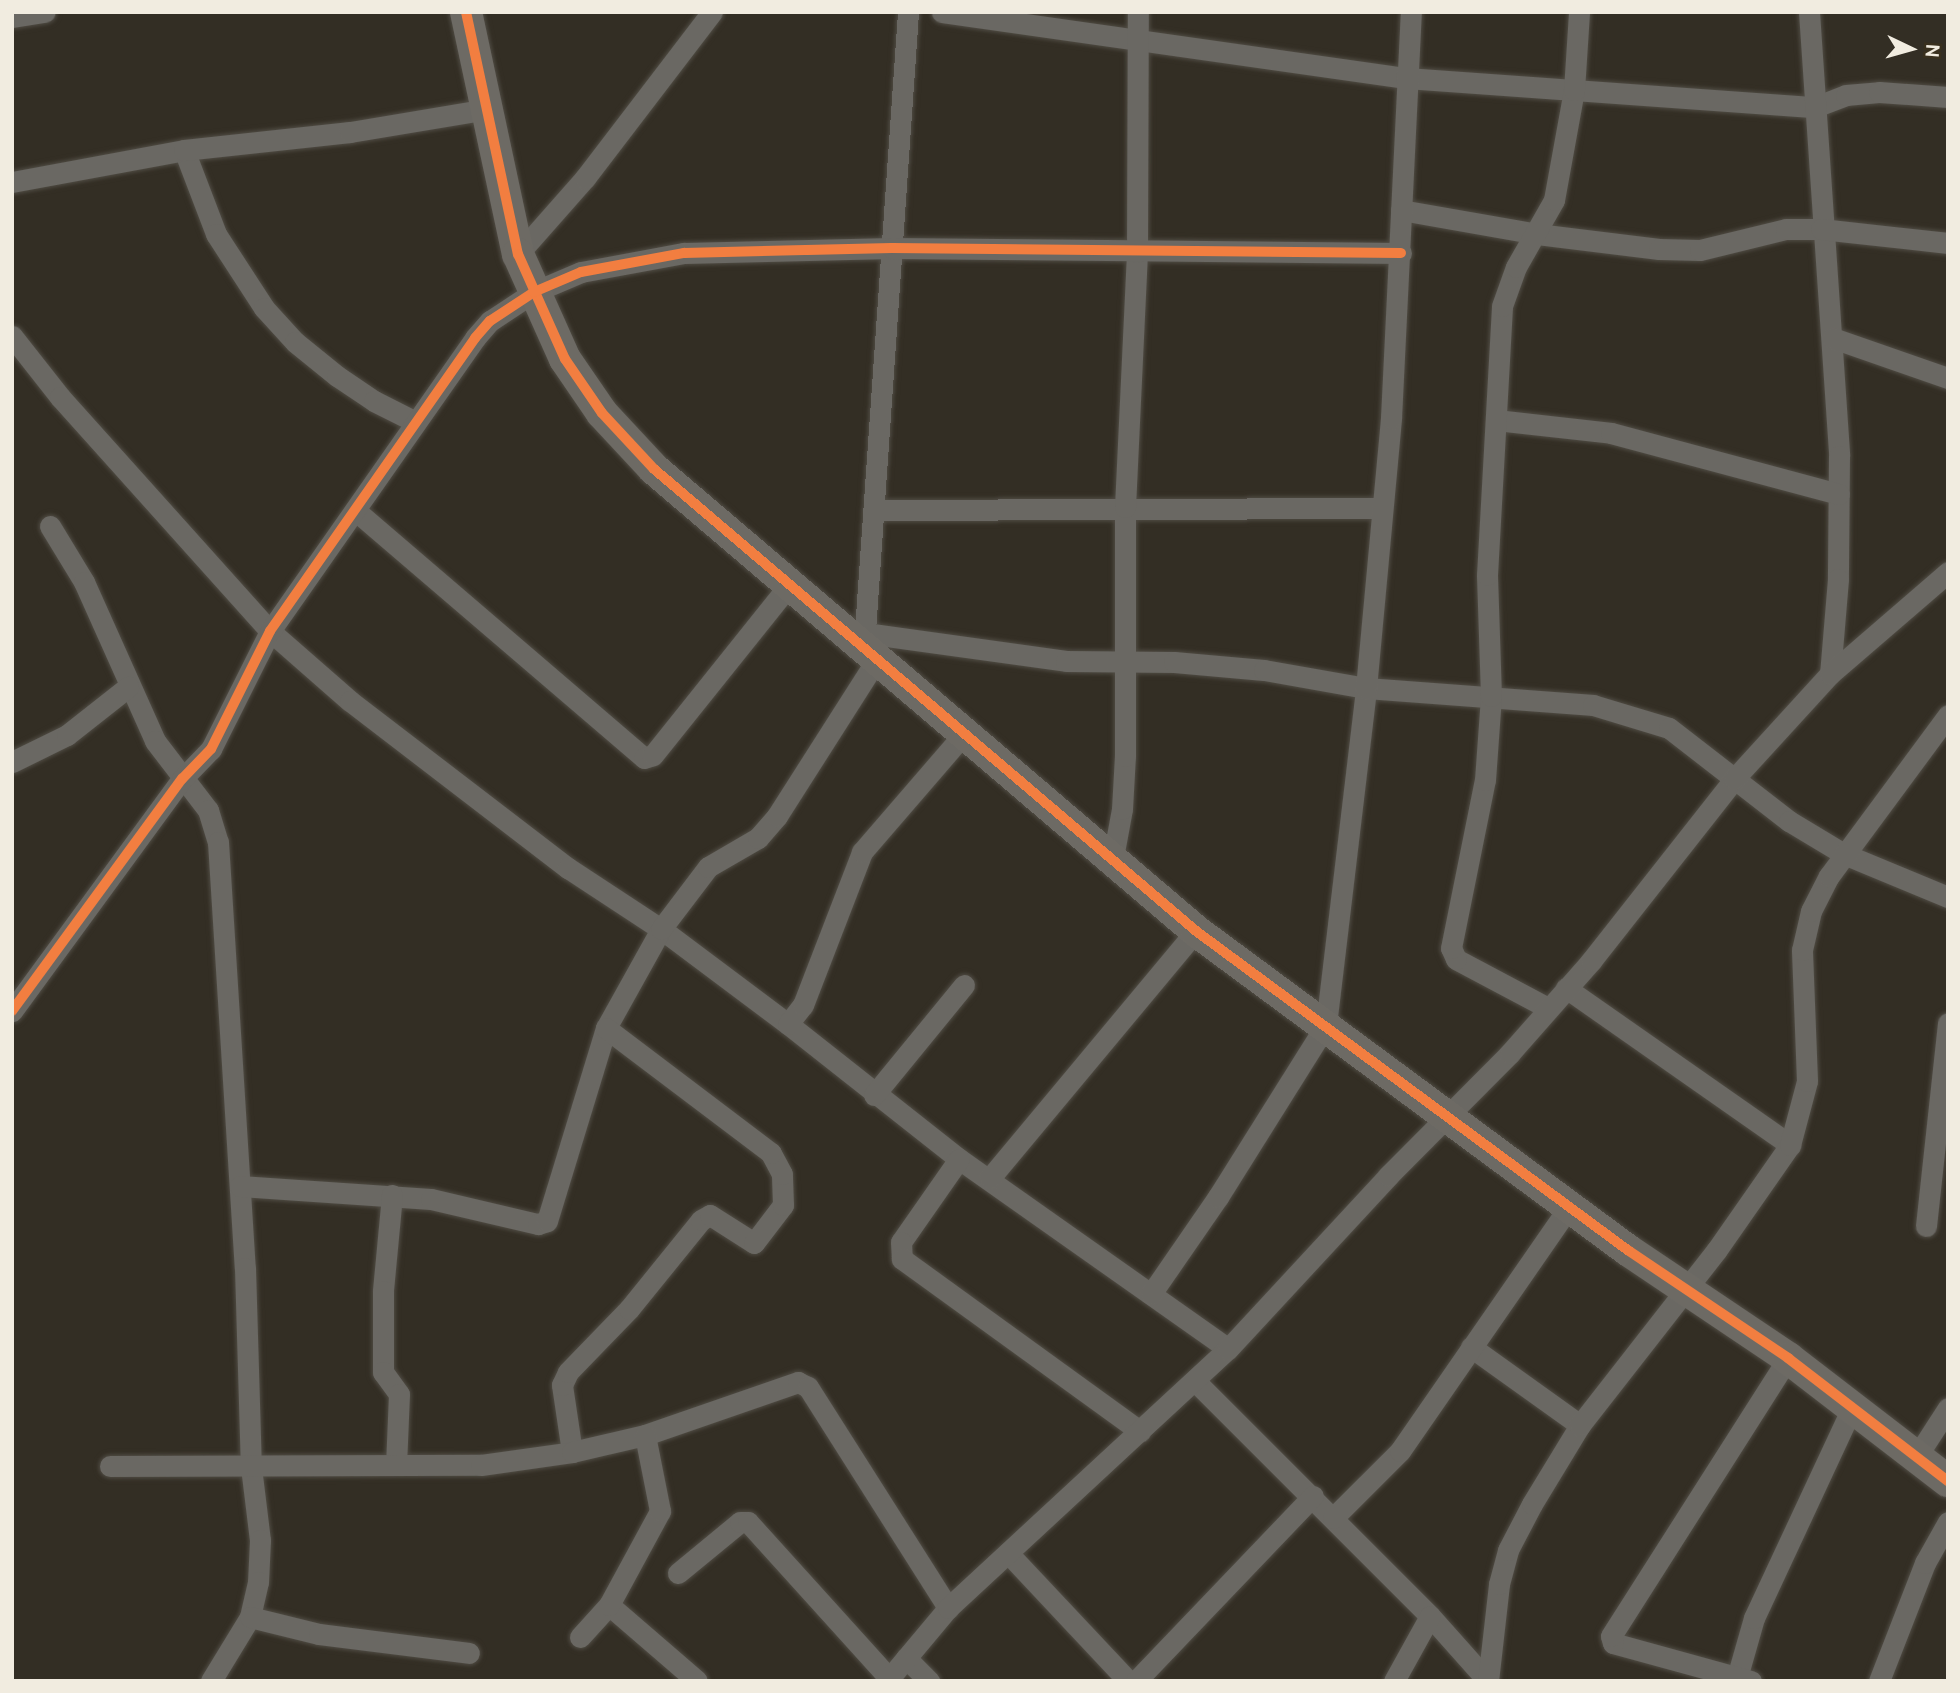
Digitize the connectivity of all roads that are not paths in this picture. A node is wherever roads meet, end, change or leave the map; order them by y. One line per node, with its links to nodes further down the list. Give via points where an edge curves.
1 (45, 12): 10 (street)
2 (466, 12): 16 (street)
3 (712, 12): 26 (street, via 585,178)
4 (908, 12): 23 (street)
5 (942, 12): 11 (street)
6 (1138, 12): 11 (street)
7 (1410, 12): 12 (street)
8 (1579, 12): 13 (street)
9 (1809, 12): 15 (street)
10 (12, 16)
11 (1139, 37): 12 (street); 24 (street)
12 (1406, 78): 13 (street); 19 (street)
13 (1574, 90): 15 (street); 21 (street, via 1554,200)
14 (1948, 97): 15 (street, via 1868,93 1846,95)
15 (1815, 107): 20 (street)
16 (487, 108): 17 (street, via 350,132); 26 (street)
17 (184, 150): 18 (street); 32 (street, via 215,234 264,308 295,342 337,376)
18 (12, 182)
19 (1401, 210): 21 (street); 25 (street)
20 (1821, 229): 21 (street, via 1786,229 1700,250); 22 (street); 29 (street)
21 (1537, 234): 31 (street, via 1516,267 1502,306)
22 (1948, 243)
23 (892, 248): 24 (street); 27 (street, via 640,258 581,272); 36 (street)
24 (1137, 252): 25 (street); 34 (street)
25 (1401, 253): 35 (street)
26 (518, 254): 27 (street)
27 (534, 292): 32 (street, via 490,320); 40 (street, via 565,359 602,413 653,469)
28 (12, 336): 41 (street, via 60,397)
29 (1833, 338): 30 (street); 33 (street)
30 (1948, 378)
31 (1496, 419): 33 (street, via 1611,433); 47 (street, via 1487,575)
32 (416, 422): 37 (street)
33 (1839, 494): 44 (street)
34 (1125, 507): 35 (street); 36 (street); 43 (street)
35 (1382, 508): 46 (street)
36 (874, 510): 42 (street)
37 (355, 511): 40 (street, via 644,758 653,755); 41 (street)
38 (50, 526): 45 (street, via 84,582)
39 (1948, 572): 44 (street)
40 (789, 585): 42 (street)
41 (270, 631): 51 (street, via 224,727); 56 (street, via 485,807)
42 (868, 647): 43 (street, via 1066,662); 49 (street); 56 (street, via 777,816 758,838 708,867)
43 (1125, 660): 46 (street, via 1264,670); 54 (street, via 1122,809)
44 (1830, 674): 52 (street)
45 (128, 687): 50 (street, via 67,736); 51 (street, via 155,741)
46 (1366, 688): 47 (street); 64 (street)
47 (1491, 696): 52 (street, via 1593,705 1639,717 1670,728); 61 (street, via 1485,780 1451,954)
48 (1948, 715): 53 (street)
49 (962, 736): 54 (street); 63 (street, via 862,852 808,992)
50 (12, 762)
51 (181, 779): 60 (street); 71 (street, via 208,810 218,842)
52 (1734, 779): 53 (street); 59 (street)
53 (1844, 854): 55 (street); 68 (street, via 1811,911 1801,950 1807,1081)
54 (1112, 863): 57 (street)
55 (1948, 897)
56 (661, 929): 63 (street); 65 (street)
57 (1196, 932): 64 (street); 70 (street)
58 (964, 985): 66 (street)
59 (1566, 988): 61 (street); 68 (street)
60 (14, 1006)
61 (1548, 1008): 67 (street)
62 (1948, 1023): 74 (street)
63 (788, 1024): 66 (street)
64 (1326, 1025): 67 (street); 76 (street)
65 (606, 1028): 72 (street, via 547,1221 538,1224 482,1208); 86 (street, via 771,1153 782,1174 783,1205 754,1243 710,1215 701,1220 629,1309 568,1372 562,1385)
66 (874, 1095): 69 (street)
67 (1449, 1118): 73 (street); 78 (street, via 1388,1176)
68 (1790, 1145): 75 (street)
69 (959, 1159): 70 (street); 84 (street, via 901,1242 902,1259)
70 (990, 1178): 76 (street)
71 (240, 1186): 72 (street); 90 (street)
72 (391, 1195): 88 (street, via 383,1291 383,1372 399,1394)
73 (1569, 1208): 75 (street); 77 (street)
74 (1926, 1226)
75 (1684, 1289): 79 (street); 83 (street)
76 (1151, 1294): 78 (street)
77 (1471, 1346): 83 (street); 93 (street, via 1399,1451)
78 (1228, 1349): 80 (street)
79 (1788, 1358): 81 (street); 105 (street, via 1611,1636 1613,1643)
80 (1195, 1381): 84 (street); 92 (street)
81 (1853, 1406): 87 (street); 105 (street, via 1754,1618)
82 (1948, 1408): 87 (street)
83 (1580, 1426): 112 (street, via 1508,1550 1499,1584)
84 (1140, 1431): 95 (street)
85 (645, 1435): 86 (street); 97 (street, via 660,1511); 98 (street, via 719,1412 787,1383 808,1387)
86 (572, 1452): 88 (street, via 481,1465)
87 (1917, 1456): 91 (street)
88 (396, 1465): 90 (street)
89 (110, 1466): 90 (street)
90 (251, 1467): 100 (street, via 260,1540 258,1583)
91 (1948, 1481)
92 (1313, 1496): 93 (street); 110 (street)
93 (1333, 1518): 99 (street)
94 (1948, 1522): 113 (street, via 1925,1563)
95 (1008, 1553): 98 (street); 109 (street, via 1049,1602)
96 (678, 1573): 104 (street, via 740,1521 748,1522)
97 (609, 1605): 101 (street); 107 (street)
98 (948, 1608): 103 (street)
99 (1430, 1616): 111 (street); 112 (street)
100 (250, 1617): 102 (street, via 318,1634); 106 (street)
101 (580, 1637)
102 (470, 1653)
103 (906, 1658): 104 (street); 108 (street)
104 (888, 1679)
105 (1741, 1680)
106 (211, 1681)
107 (697, 1681)
108 (929, 1681)
109 (1128, 1681)
110 (1136, 1681)
111 (1394, 1681)
112 (1488, 1681)
113 (1880, 1681)

